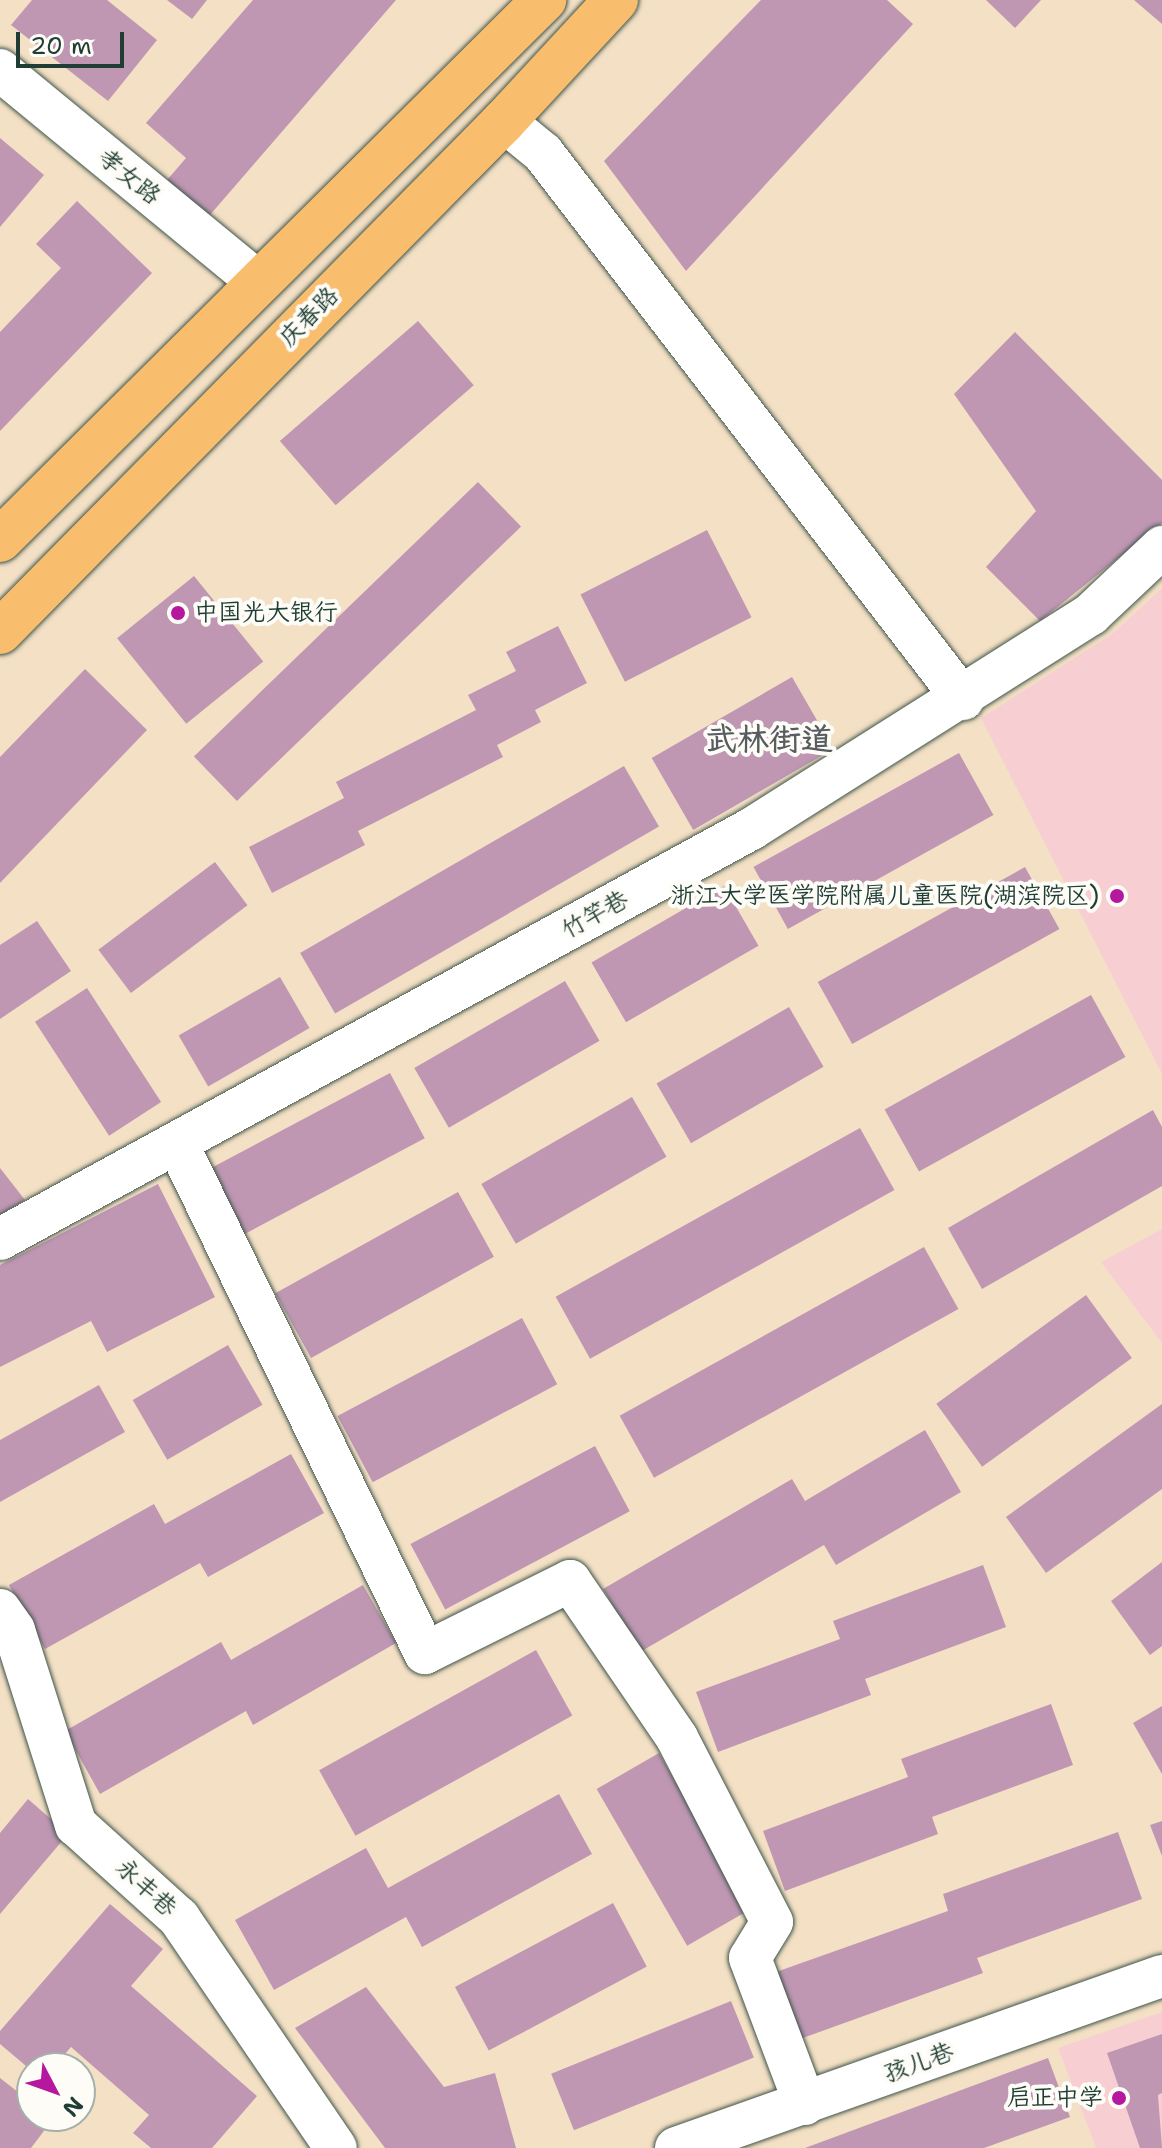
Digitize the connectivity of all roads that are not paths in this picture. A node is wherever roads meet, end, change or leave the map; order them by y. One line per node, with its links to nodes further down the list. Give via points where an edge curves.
1 (544, 0): 5 (main road)
2 (616, 0): 4 (main road, 庆春路)
3 (0, 70): 5 (street, 孝女路)
4 (504, 121): 8 (main road, 庆春路); 9 (street, via 543,153)
5 (259, 283): 6 (main road)
6 (0, 540)
7 (1162, 547): 9 (street, 竹竿巷, via 1091,614)
8 (0, 632)
9 (963, 699): 10 (street, 竹竿巷, via 751,829)
10 (178, 1145): 11 (street, 竹竿巷); 14 (street, via 425,1653 570,1581 677,1738 772,1922 750,1958)
11 (0, 1239)
12 (0, 1610): 15 (street, 永丰巷, via 14,1630 76,1825 179,1918)
13 (1162, 1976): 14 (street, 孩儿巷)
14 (805, 2104): 16 (street, 孩儿巷)
15 (336, 2148)
16 (676, 2148)

